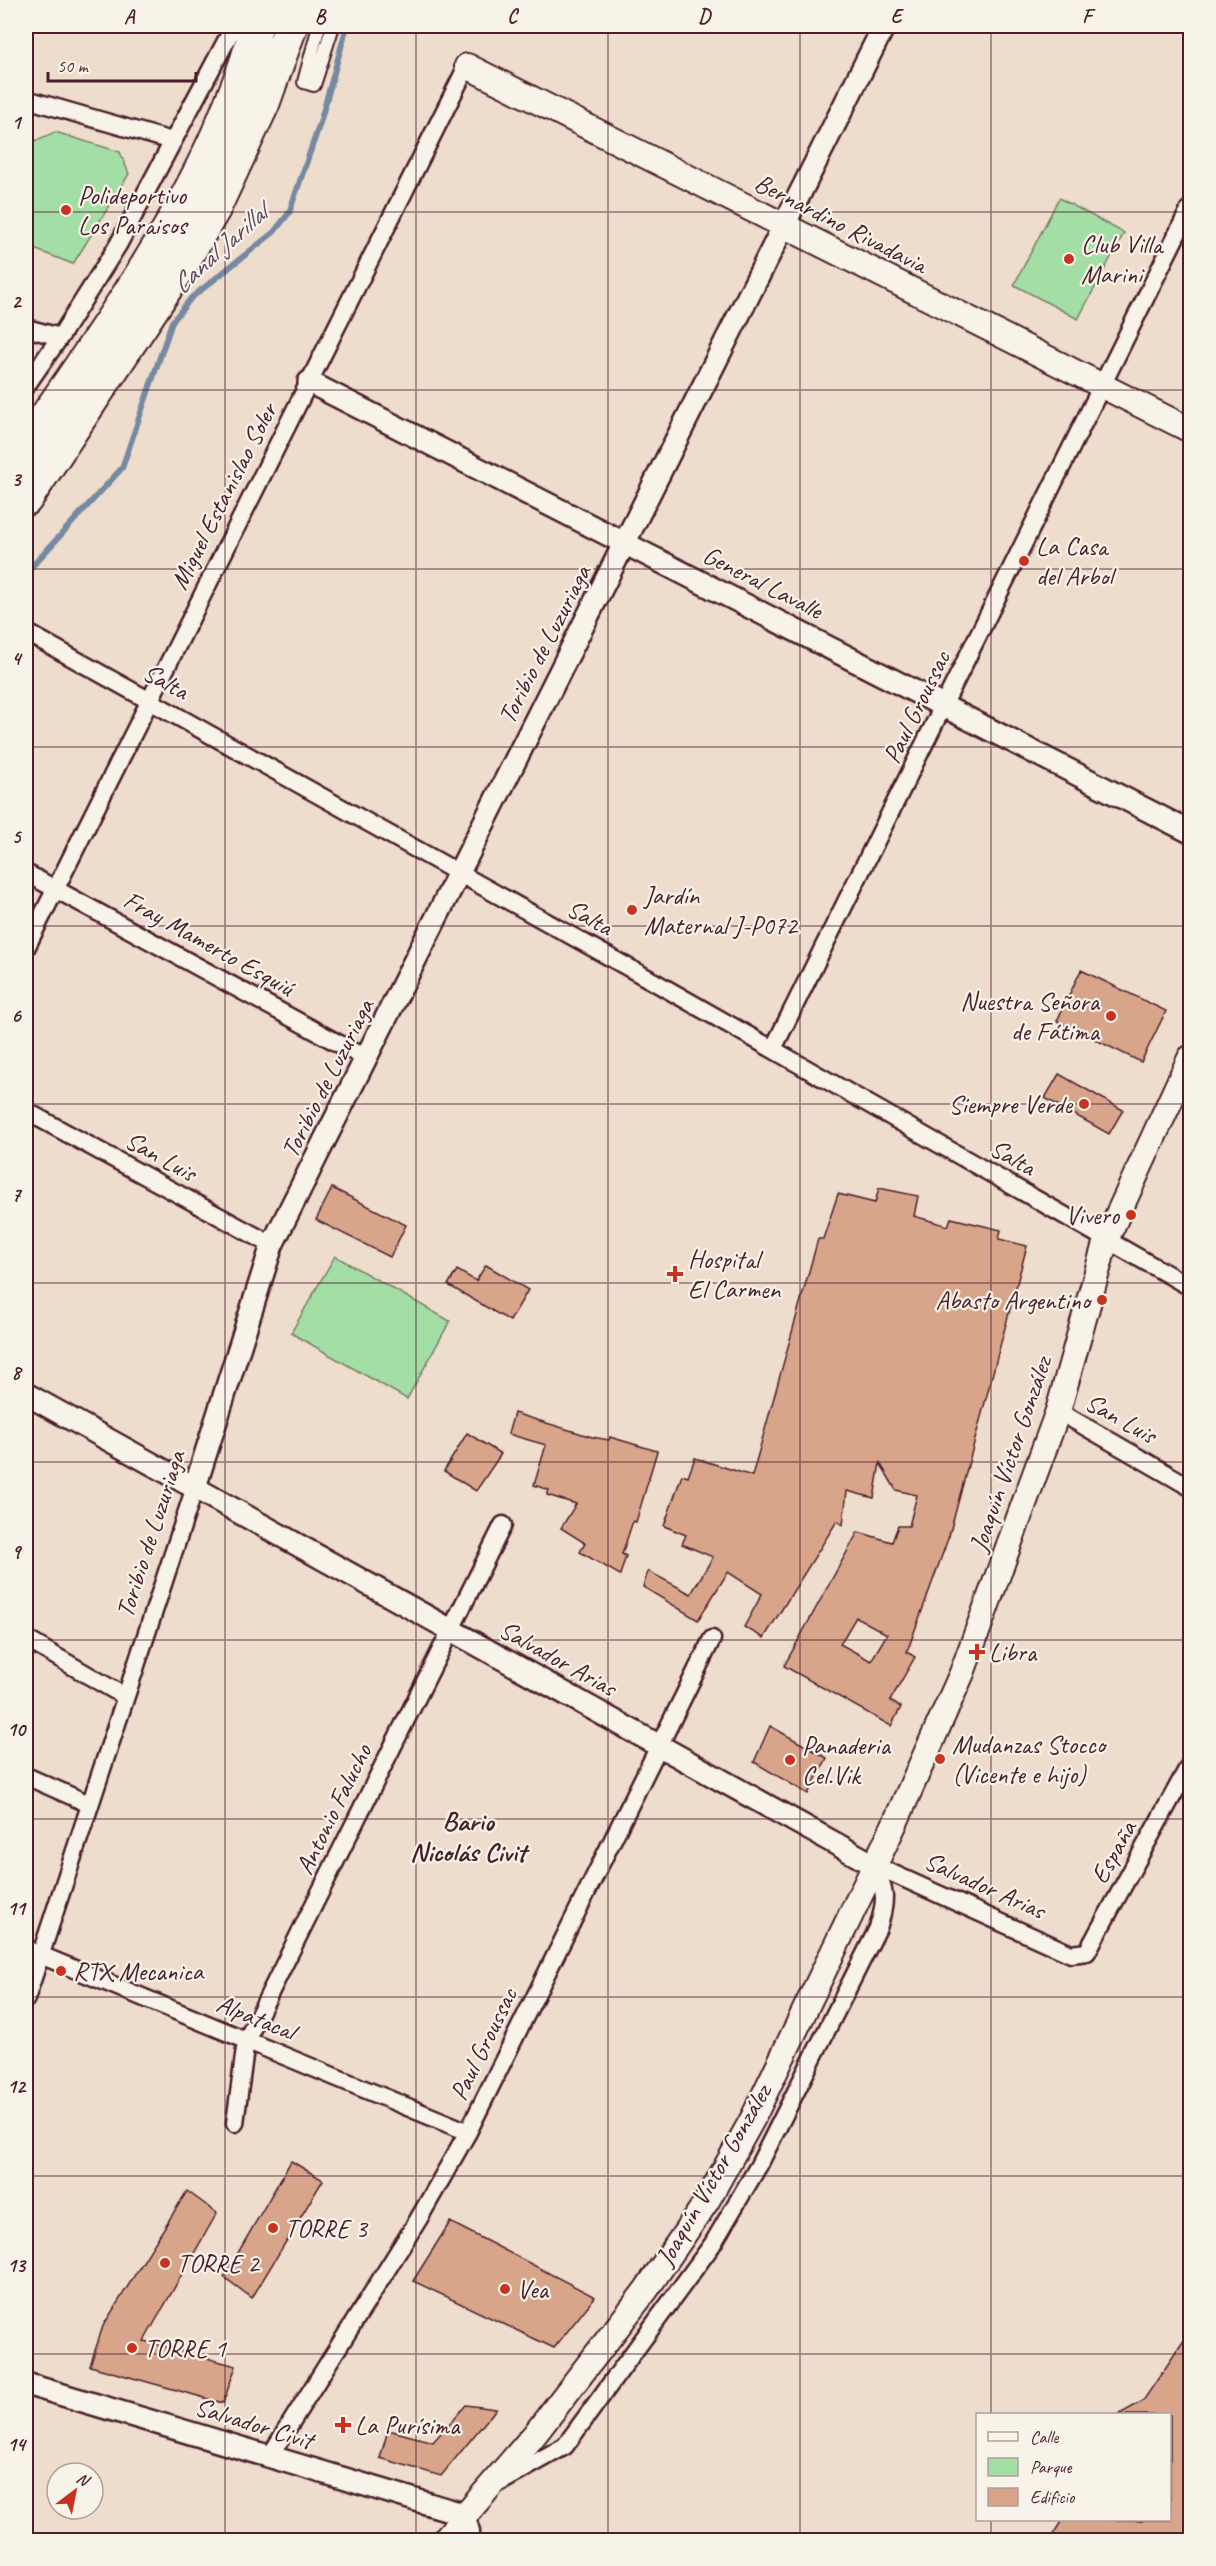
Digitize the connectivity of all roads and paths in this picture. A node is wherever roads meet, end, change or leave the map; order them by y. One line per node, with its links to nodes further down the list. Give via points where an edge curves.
1 (291, 26): 18 (highway, via 263,104 214,209 174,277)
2 (319, 26): 3 (street, via 304,82 314,85)
3 (333, 26)
4 (884, 26): 10 (street, Toribio de Luzuriaga)
5 (240, 28): 8 (street); 17 (highway, via 251,48 206,160 106,328)
6 (467, 66): 10 (main road, Bernardino Rivadavia); 13 (street, Miguel Estanislao Soler)
7 (26, 101): 8 (street)
8 (172, 141): 12 (street, via 118,245)
9 (1191, 208): 15 (street, Paul Groussac)
10 (784, 226): 15 (main road, Bernardino Rivadavia); 19 (street, Toribio de Luzuriaga)
11 (26, 328): 12 (street)
12 (60, 337): 14 (street)
13 (309, 382): 19 (street, General Lavalle); 21 (street, Miguel Estanislao Soler)
14 (26, 386)
15 (1101, 386): 16 (main road, Bernardino Rivadavia); 22 (street, Paul Groussac)
16 (1191, 430)
17 (26, 446)
18 (26, 499)
19 (625, 542): 22 (street, General Lavalle); 25 (street, Toribio de Luzuriaga)
20 (26, 632): 21 (street, Salta)
21 (149, 701): 25 (street, Salta); 26 (street, Miguel Estanislao Soler)
22 (945, 705): 23 (street, General Lavalle); 28 (street, Paul Groussac)
23 (1191, 832)
24 (26, 873): 26 (street, Fray Mamerto Esquiú)
25 (459, 874): 28 (street, Salta); 30 (street, Toribio de Luzuriaga)
26 (56, 889): 27 (street, Miguel Estanislao Soler); 30 (street, Fray Mamerto Esquiú)
27 (26, 948)
28 (773, 1049): 32 (street, Salta)
29 (1191, 1058): 32 (main road, Joaquín Víctor González)
30 (367, 1059): 33 (street, Toribio de Luzuriaga)
31 (26, 1111): 33 (street, San Luis)
32 (1106, 1240): 34 (street, Salta); 36 (main road, Joaquín Víctor González)
33 (272, 1245): 38 (street, Toribio de Luzuriaga)
34 (1191, 1287)
35 (26, 1394): 38 (street, Salvador Arias)
36 (1058, 1411): 37 (street, San Luis); 48 (main road, Joaquín Víctor González, via 962,1673)
37 (1191, 1486)
38 (195, 1487): 40 (street, Salvador Arias); 43 (street, Toribio de Luzuriaga)
39 (503, 1525): 40 (street, Antonio Falucho)
40 (450, 1629): 44 (street, Salvador Arias); 52 (street, Antonio Falucho)
41 (26, 1639): 43 (street)
42 (712, 1639): 44 (street, Paul Groussac)
43 (124, 1696): 47 (street, Toribio de Luzuriaga)
44 (659, 1744): 48 (street, Salvador Arias); 54 (street, Paul Groussac)
45 (1191, 1764): 50 (street, España, via 1087,1952)
46 (26, 1776): 47 (street)
47 (89, 1804): 49 (street, Toribio de Luzuriaga)
48 (874, 1865): 50 (street, Salvador Arias); 57 (main road, Joaquín Víctor González, via 753,2118 707,2201 606,2343)
49 (33, 1952): 51 (street, Toribio de Luzuriaga); 52 (street, Alpatacal)
50 (1071, 1954)
51 (26, 1999)
52 (246, 2041): 53 (street, Antonio Falucho); 54 (street, Alpatacal)
53 (236, 2123)
54 (468, 2132): 56 (street, Paul Groussac)
55 (26, 2384): 56 (street, Salvador Civit)
56 (270, 2456): 57 (street, Salvador Civit)
57 (466, 2515): 58 (main road, Joaquín Víctor González); 59 (street)
58 (444, 2541)
59 (471, 2541)

